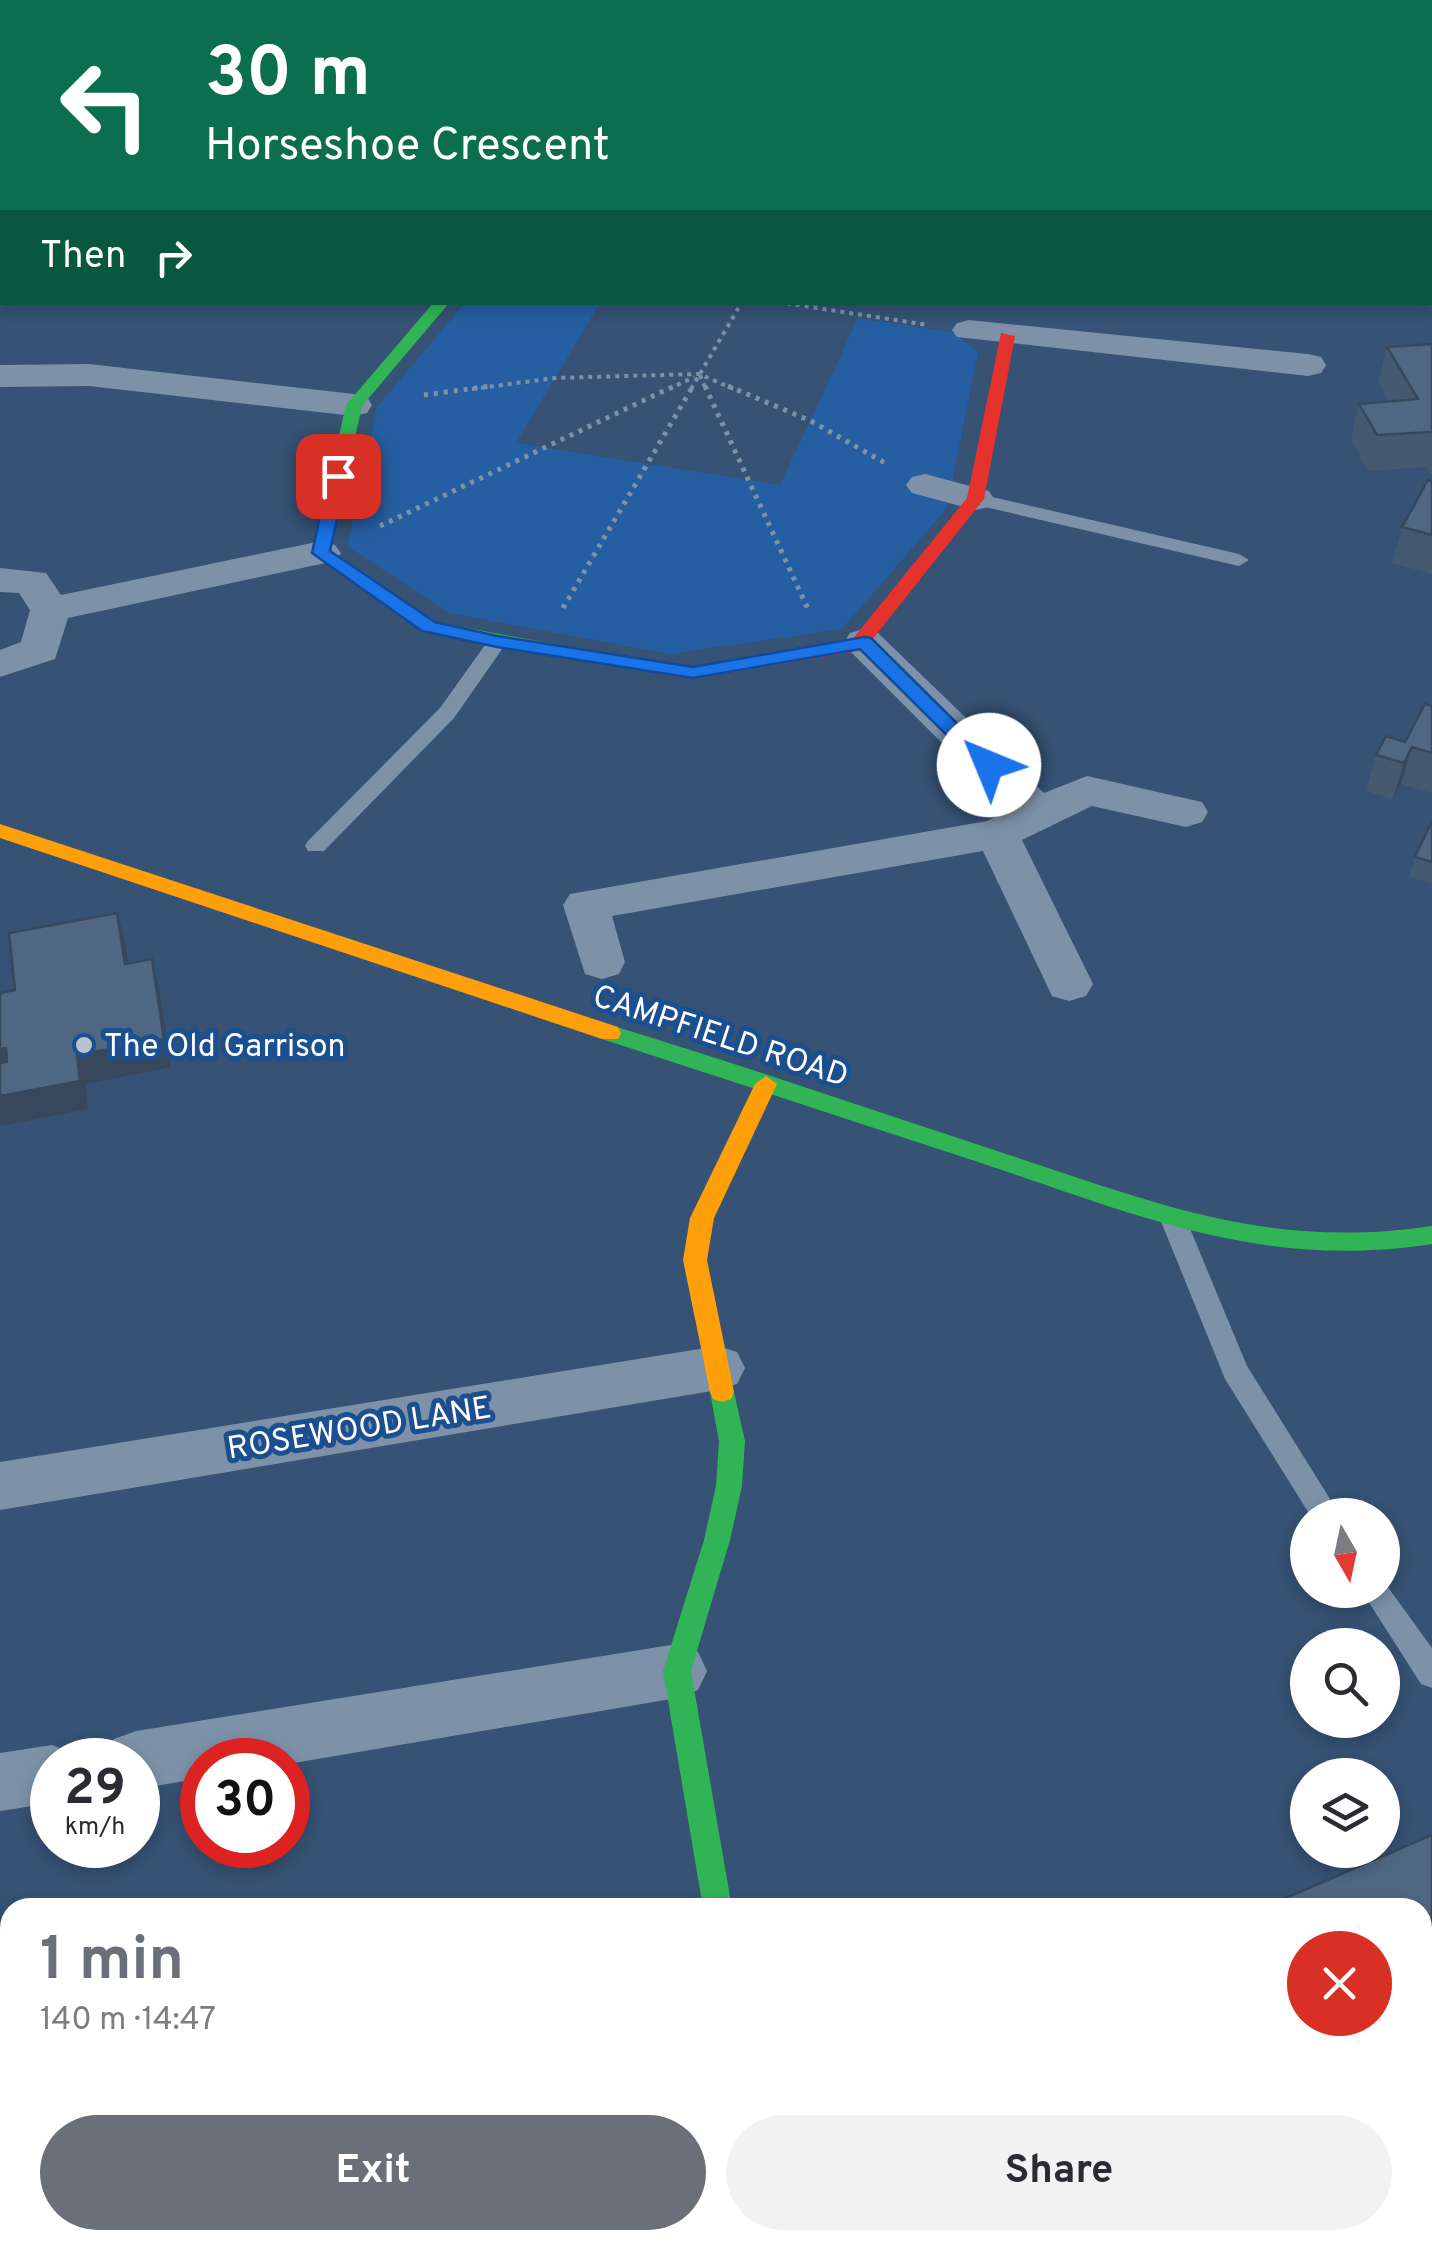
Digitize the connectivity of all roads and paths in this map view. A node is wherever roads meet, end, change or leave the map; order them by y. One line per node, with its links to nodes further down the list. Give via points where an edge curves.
1 (440, 305): 11 (street)
2 (740, 305): 8 (path)
3 (798, 305): 4 (path)
4 (969, 330): 5 (street)
5 (1007, 336): 7 (street); 13 (street)
6 (0, 347): 9 (street)
7 (1308, 364)
8 (699, 374): 11 (path, via 555,378); 12 (path, via 810,420); 14 (path); 19 (path); 20 (path)
9 (89, 375): 10 (street); 11 (street)
10 (0, 376)
11 (354, 404): 14 (street)
12 (925, 485): 13 (street)
13 (976, 499): 15 (lane); 19 (street)
14 (321, 553): 17 (street); 18 (street, via 429,627)
15 (1239, 560)
16 (0, 580): 17 (street, via 32,581)
17 (50, 610): 21 (street, via 40,650)
18 (497, 642): 20 (street); 26 (lane, via 447,713)
19 (846, 647): 20 (street, via 693,672); 23 (street)
20 (540, 648)
21 (0, 664)
22 (1186, 812): 23 (street, via 1088,790)
23 (1039, 814): 25 (street)
24 (0, 831): 29 (street, CAMPFIELD ROAD)
25 (998, 834): 27 (street, via 586,905); 28 (street)
26 (316, 846)
27 (602, 962)
28 (1069, 984)
29 (766, 1084): 30 (street, CAMPFIELD ROAD); 32 (street, via 702,1218 695,1260)
30 (1173, 1219): 31 (street, CAMPFIELD ROAD, via 1308,1244); 34 (lane, via 1235,1371)
31 (1432, 1235)
32 (718, 1368): 33 (street, ROSEWOOD LANE); 36 (street, via 732,1440 729,1486)
33 (0, 1486)
34 (1315, 1498)
35 (1388, 1608): 37 (lane)
36 (678, 1671): 38 (street); 41 (street)
37 (1432, 1674)
38 (160, 1756)
39 (30, 1777): 40 (street)
40 (0, 1782)
41 (716, 1898)

